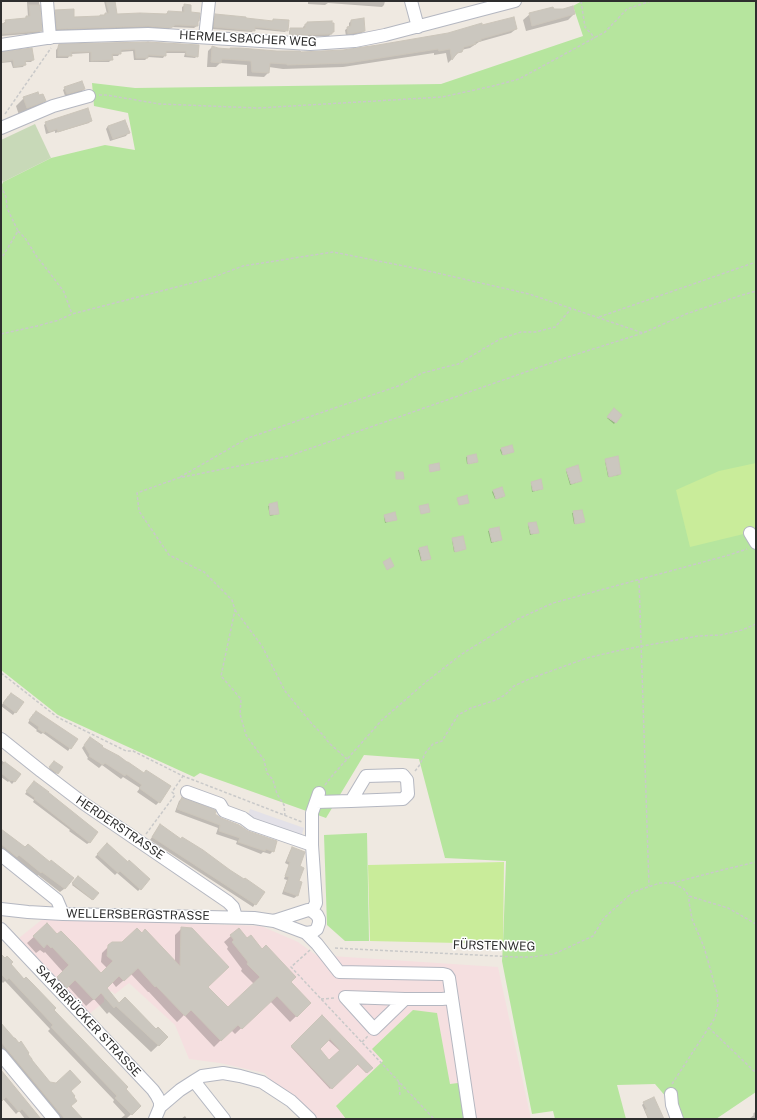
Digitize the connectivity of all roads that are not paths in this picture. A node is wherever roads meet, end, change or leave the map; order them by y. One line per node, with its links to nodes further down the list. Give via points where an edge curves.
1 (47, 1): 6 (street)
2 (208, 1): 7 (street)
3 (411, 1): 5 (street)
4 (514, 1): 5 (street, HERMELSBACHER WEG)
5 (418, 27): 7 (street, HERMELSBACHER WEG, via 355,41 310,44)
6 (52, 37): 7 (street, HERMELSBACHER WEG, via 148,34); 8 (street, HERMELSBACHER WEG)
7 (205, 37)
8 (1, 45)
9 (89, 96): 10 (street, via 53,106)
10 (1, 128)
11 (1, 739): 19 (street, HERDERSTRASSE, via 83,803 228,902 233,907)
12 (188, 792): 14 (street, via 220,804 224,811 251,824)
13 (351, 801): 13 (street, via 403,799 408,794 408,780 403,775 366,776); 14 (street, via 317,798 312,813)
14 (312, 845): 17 (street, via 316,903)
15 (1, 855): 18 (street, via 57,900)
16 (1, 909): 18 (street, WELLERSBERGSTRASSE)
17 (312, 911): 20 (street, WELLERSBERGSTRASSE, via 304,911); 22 (street, via 317,914 319,923 317,929)
18 (63, 914): 19 (street, WELLERSBERGSTRASSE)
19 (236, 917): 20 (street, WELLERSBERGSTRASSE)
20 (274, 921): 22 (street, WELLERSBERGSTRASSE)
21 (1, 929): 28 (street, SAARBRÜCKER STRASSE, via 153,1090)
22 (306, 934): 23 (street, via 313,948 339,972 447,975)
23 (452, 998): 24 (street); 33 (street)
24 (405, 999): 24 (street, via 345,997 374,1029)
25 (1, 1055): 29 (street)
26 (194, 1081): 28 (street); 31 (street); 32 (street, via 202,1076 223,1073 262,1082 291,1101)
27 (671, 1094): 34 (street)
28 (160, 1107): 30 (street)
29 (54, 1119)
30 (155, 1119)
31 (224, 1119)
32 (310, 1119)
33 (470, 1119)
34 (677, 1119)

